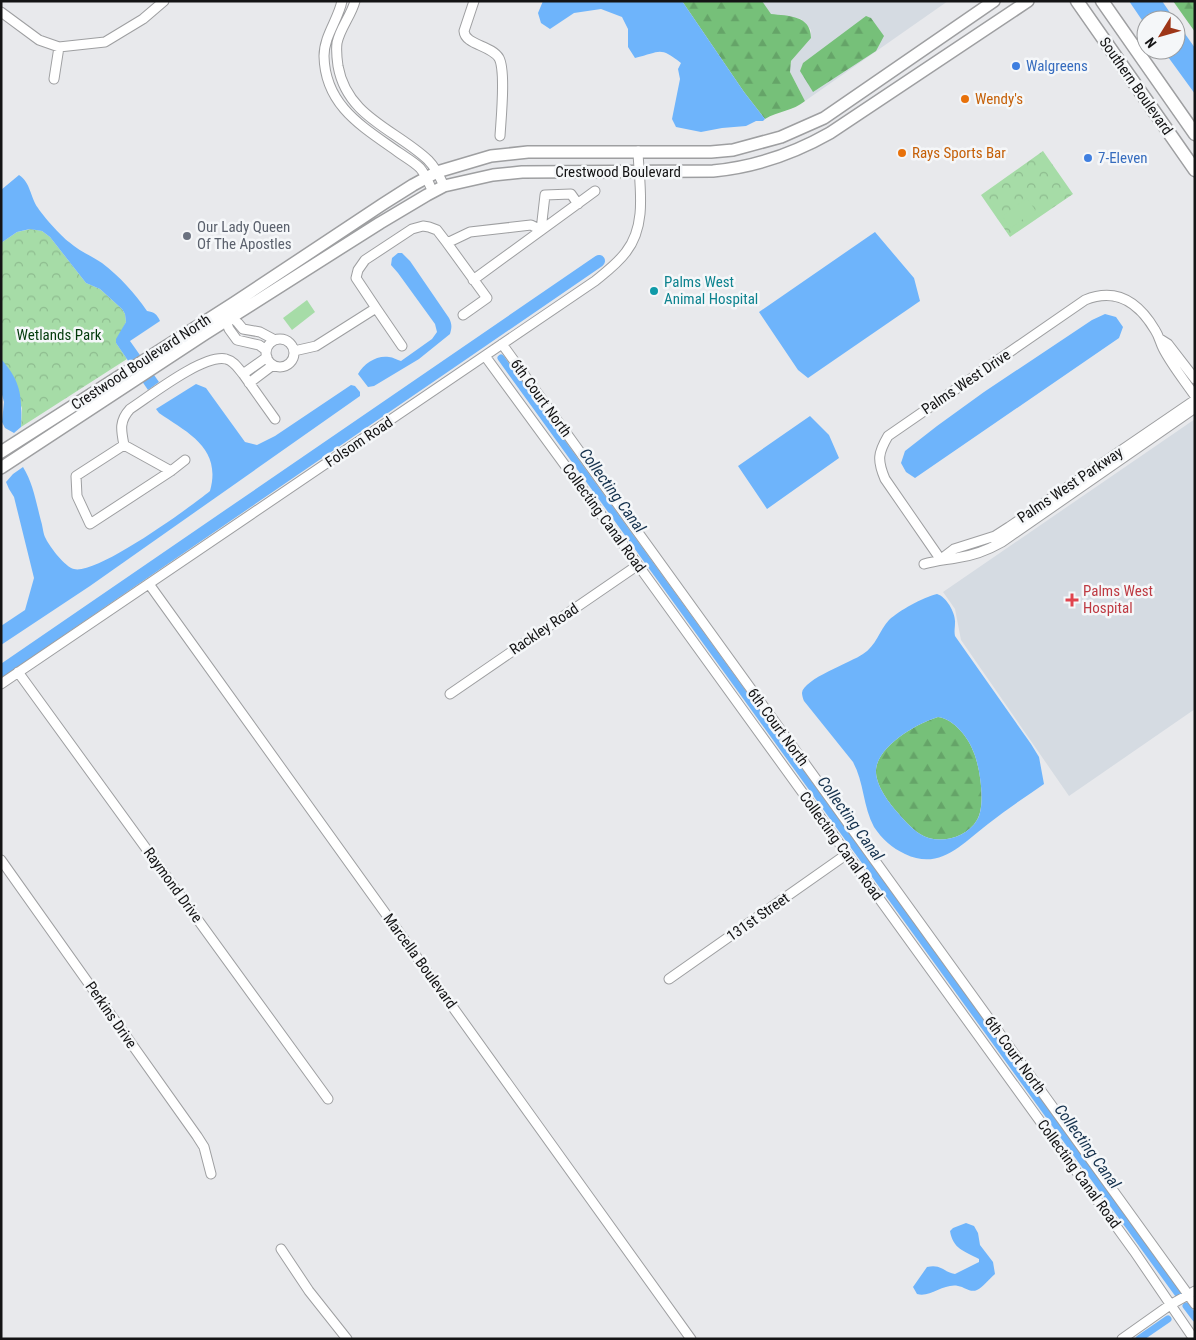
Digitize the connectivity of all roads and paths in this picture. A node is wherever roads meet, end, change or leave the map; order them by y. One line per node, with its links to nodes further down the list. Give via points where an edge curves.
1 (164, 1): 10 (street, via 143,19 106,42)
2 (342, 1): 18 (street, via 324,56 333,94 352,118 420,168)
3 (355, 1): 16 (street, via 337,44 344,88 360,109 428,160)
4 (474, 1): 13 (street, via 464,35 493,51 502,65)
5 (994, 1): 14 (main road, Crestwood Boulevard, via 824,118 781,137 733,150)
6 (1028, 1): 17 (main road, Crestwood Boulevard, via 856,116 784,156 735,169)
7 (1077, 1): 15 (highway, Southern Boulevard)
8 (1102, 1): 12 (highway, Southern Boulevard)
9 (1, 12): 10 (street, via 39,40)
10 (59, 47): 11 (street)
11 (54, 79)
12 (1195, 134)
13 (500, 136)
14 (638, 151): 16 (main road, Crestwood Boulevard, via 528,152 491,156); 17 (street, Folsom Road)
15 (1195, 170)
16 (437, 172): 18 (main road, Crestwood Boulevard); 19 (street)
17 (639, 172): 19 (main road, Crestwood Boulevard, via 494,174); 33 (street, Folsom Road, via 640,218 627,251 595,281)
18 (426, 178): 20 (street); 25 (main road, Crestwood Boulevard)
19 (444, 186): 20 (main road, Crestwood Boulevard)
20 (433, 192): 29 (main road, Crestwood Boulevard)
21 (595, 192): 22 (street)
22 (578, 204): 23 (street); 23 (street, via 571,194 545,195)
23 (541, 230): 24 (street, via 531,224 470,232); 26 (street)
24 (447, 243): 26 (street); 27 (street, via 437,230 423,226 412,229 365,260 356,278)
25 (280, 270): 29 (main road, Crestwood Boulevard North)
26 (474, 280): 28 (street, via 487,298)
27 (376, 308): 34 (street); 35 (street, via 316,346)
28 (463, 315)
29 (227, 316): 30 (main road, Crestwood Boulevard); 32 (street, via 243,329 260,332); 37 (street, via 229,329 237,340 259,346); 38 (main road, Crestwood Boulevard North)
30 (204, 334): 38 (main road, Crestwood Boulevard North)
31 (1160, 339): 41 (street, Palms West Drive, via 1168,344); 42 (street, Palms West Drive); 51 (street, Palms West Drive, via 1144,314 1132,303 1118,296 1096,296 888,436 879,458 885,479)
32 (275, 340): 35 (street, via 284,339); 37 (street, via 271,342)
33 (502, 344): 36 (street, Folsom Road); 64 (street, 6th Court North)
34 (402, 346)
35 (293, 351): 37 (street, via 289,364 285,366 281,367)
36 (485, 356): 53 (street, Collecting Canal Road); 54 (street, Folsom Road)
37 (268, 358): 40 (street)
38 (153, 361): 39 (main road, Crestwood Boulevard North)
39 (132, 375): 47 (main road, Crestwood Boulevard North); 49 (main road, Crestwood Boulevard North)
40 (246, 379): 45 (street); 46 (street, via 235,364 226,359 214,359 192,368 124,416 121,430)
41 (1195, 379)
42 (1195, 396)
43 (1195, 400): 51 (street, Palms West Parkway, via 995,536 954,549)
44 (1195, 408): 51 (street, Palms West Parkway, via 1002,542 989,549)
45 (275, 419)
46 (124, 445): 50 (street); 50 (street, via 76,476 77,496 90,524)
47 (1, 452)
48 (185, 460): 50 (street)
49 (1, 468)
50 (171, 471)
51 (940, 560): 52 (street, Palms West Parkway)
52 (924, 564)
53 (638, 565): 57 (street, Rackley Road); 58 (street, Collecting Canal Road)
54 (149, 584): 55 (street, Folsom Road); 68 (street, Marcella Boulevard)
55 (18, 672): 56 (street, Folsom Road); 61 (street, Raymond Drive)
56 (1, 684)
57 (450, 694)
58 (847, 854): 60 (street, 131st Street); 66 (street, Collecting Canal Road)
59 (1, 860): 62 (street, Perkins Drive, via 197,1136 204,1147)
60 (669, 979)
61 (328, 1099)
62 (211, 1174)
63 (281, 1248): 67 (street, via 309,1291)
64 (1192, 1294): 65 (street, 6th Court North); 66 (street)
65 (1195, 1304)
66 (1170, 1305): 69 (street); 70 (street, Collecting Canal Road)
67 (347, 1339)
68 (691, 1339)
69 (1122, 1339)
70 (1194, 1339)

